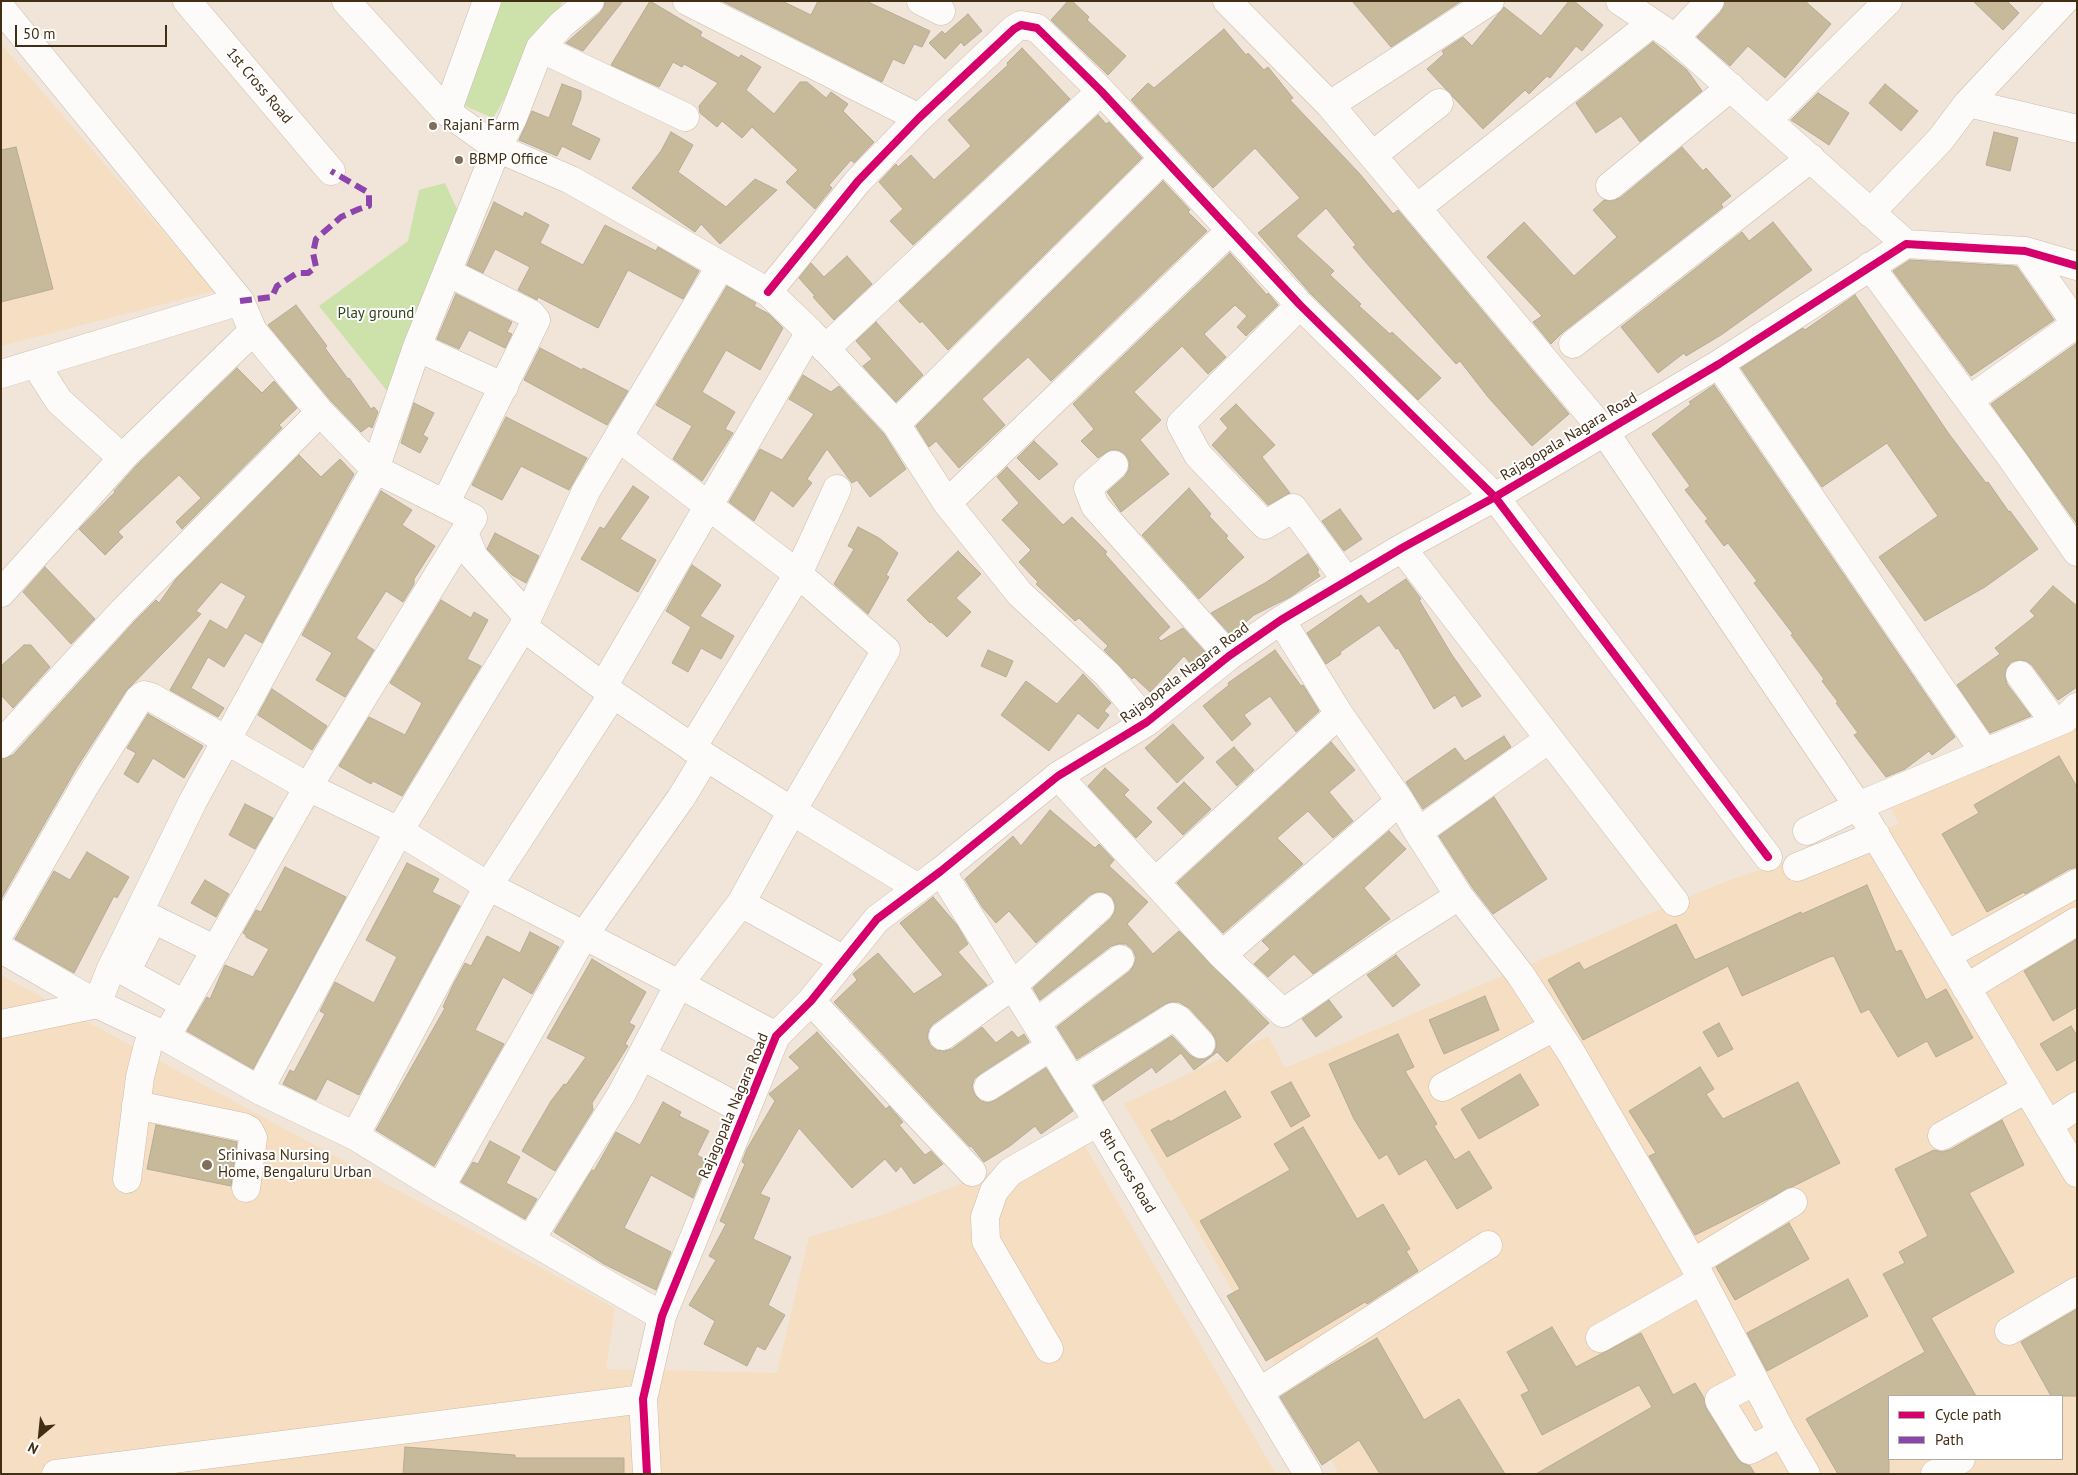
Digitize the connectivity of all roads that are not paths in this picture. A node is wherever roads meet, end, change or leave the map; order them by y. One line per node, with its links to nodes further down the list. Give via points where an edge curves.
1 (187, 1): 30 (street, 1st Cross Road)
2 (346, 1): 21 (street)
3 (590, 1): 15 (street)
4 (687, 1): 23 (street)
5 (1227, 1): 20 (street)
6 (1490, 1): 20 (street)
7 (1620, 1): 13 (street)
8 (1710, 1): 14 (street)
9 (1888, 1): 24 (street)
10 (2064, 1): 19 (street)
11 (484, 3): 21 (street)
12 (1, 8): 42 (street)
13 (1652, 23): 14 (street); 32 (street)
14 (1675, 38): 16 (street)
15 (540, 48): 22 (street); 26 (street, via 512,120)
16 (1731, 87): 24 (street); 31 (street)
17 (1101, 91): 23 (street, via 1037,28 1021,24); 28 (street); 46 (street)
18 (1439, 103): 27 (street)
19 (1968, 103): 25 (street); 33 (street, via 1940,140)
20 (1330, 105): 27 (street)
21 (447, 112): 26 (street)
22 (685, 117)
23 (919, 118): 41 (street, via 858,181)
24 (1768, 120): 29 (street)
25 (2077, 129)
26 (497, 148): 39 (street, via 571,180); 40 (street)
27 (1373, 155): 32 (street)
28 (1164, 158): 34 (street); 55 (street)
29 (1811, 158): 33 (street); 47 (street)
30 (331, 171)
31 (1610, 186)
32 (1417, 208): 56 (street)
33 (1870, 213): 35 (street)
34 (1231, 230): 43 (street); 63 (street)
35 (1906, 244): 36 (street); 37 (street, Rajagopala Nagara Road)
36 (2025, 252): 38 (street); 44 (street)
37 (1870, 266): 49 (street, Rajagopala Nagara Road); 53 (street)
38 (2077, 266)
39 (720, 267): 41 (street); 57 (street)
40 (447, 272): 48 (street); 52 (street, via 531,314 536,320)
41 (768, 292): 46 (street)
42 (240, 301): 45 (street); 50 (street)
43 (1300, 305): 62 (street); 70 (street, via 1181,424 1198,455 1265,525 1293,508)
44 (2076, 324): 53 (street)
45 (253, 331): 54 (street); 58 (street)
46 (817, 340): 55 (street); 65 (street)
47 (1573, 344)
48 (417, 347): 52 (street); 60 (street)
49 (1719, 364): 56 (street, Rajagopala Nagara Road); 85 (street)
50 (36, 365): 51 (street); 58 (street, via 59,401 120,456)
51 (1, 374)
52 (504, 387): 64 (street)
53 (1969, 400): 68 (street)
54 (320, 412): 60 (street); 83 (street, via 123,610)
55 (896, 424): 63 (street)
56 (1604, 431): 62 (street, Rajagopala Nagara Road); 89 (street)
57 (618, 437): 65 (street); 73 (street, via 586,491)
58 (125, 455): 71 (street)
59 (1114, 465): 74 (street, via 1088,488 1095,506)
60 (375, 469): 64 (street); 81 (street)
61 (836, 489): 69 (street)
62 (1495, 497): 67 (street, Rajagopala Nagara Road); 95 (street)
63 (946, 502): 79 (street, via 1020,594 1108,675)
64 (445, 504): 66 (street, via 473,518)
65 (709, 505): 69 (street); 76 (street)
66 (464, 533): 73 (street, via 474,557); 87 (street)
67 (1402, 548): 70 (street, Rajagopala Nagara Road); 82 (street)
68 (2077, 552)
69 (798, 574): 84 (street); 90 (street, via 886,650)
70 (1347, 581): 72 (street, Rajagopala Nagara Road)
71 (1, 593)
72 (1281, 620): 74 (street, Rajagopala Nagara Road); 78 (street)
73 (526, 622): 76 (street); 91 (street)
74 (1229, 656): 79 (street, Rajagopala Nagara Road)
75 (2020, 675): 80 (street)
76 (608, 689): 84 (street); 100 (street)
77 (2077, 707): 80 (street, via 2065,719)
78 (1339, 714): 88 (street); 98 (street)
79 (1147, 722): 86 (street, Rajagopala Nagara Road)
80 (2055, 723): 85 (street)
81 (226, 740): 87 (street); 107 (street, via 151,697 144,695 139,699); 120 (street, via 193,801)
82 (1549, 740): 93 (street); 103 (street)
83 (1, 744)
84 (699, 753): 90 (street); 108 (street, via 681,798)
85 (1985, 753): 89 (street)
86 (1058, 776): 97 (street, Rajagopala Nagara Road); 98 (street)
87 (308, 787): 91 (street); 110 (street)
88 (1400, 801): 93 (street); 111 (street)
89 (1858, 806): 92 (street); 94 (street)
90 (792, 811): 101 (street); 104 (street)
91 (398, 831): 100 (street); 135 (street)
92 (1807, 831)
93 (1418, 832): 102 (street)
94 (1876, 835): 96 (street); 112 (street)
95 (1768, 857)
96 (1797, 867)
97 (941, 871): 101 (street, Rajagopala Nagara Road); 116 (street, 8th Cross Road)
98 (1155, 882): 111 (street)
99 (2077, 883): 112 (street)
100 (488, 886): 108 (street); 141 (street)
101 (918, 888): 114 (street, Rajagopala Nagara Road, via 877,919)
102 (1459, 896): 111 (street, via 1282,1014); 124 (street, via 1520,974)
103 (1675, 902)
104 (741, 903): 114 (street); 115 (street)
105 (1100, 907): 116 (street)
106 (2077, 921): 118 (street)
107 (1, 931)
108 (584, 935): 115 (street); 147 (street)
109 (1, 949): 120 (street)
110 (216, 950): 117 (street, via 153,919 126,972); 121 (street)
111 (1222, 955)
112 (1947, 955): 118 (street)
113 (1120, 959): 123 (street)
114 (844, 960): 119 (street, Rajagopala Nagara Road)
115 (679, 984): 126 (street); 130 (street)
116 (1012, 986): 123 (street, 8th Cross Road); 127 (street)
117 (156, 988): 121 (street); 125 (street)
118 (1966, 988): 134 (street)
119 (811, 1001): 126 (street, Rajagopala Nagara Road); 143 (street)
120 (97, 1004): 122 (street); 125 (street)
121 (184, 1004): 125 (street)
122 (1, 1024)
123 (1036, 1024): 129 (street, 8th Cross Road)
124 (1554, 1027): 132 (street); 151 (street)
125 (154, 1031): 135 (street); 136 (street, via 144,1060)
126 (776, 1036): 138 (street, Rajagopala Nagara Road)
127 (943, 1036)
128 (1201, 1044): 131 (street, via 1174,1017)
129 (1050, 1047): 131 (street, 8th Cross Road); 133 (street)
130 (642, 1056): 138 (street); 149 (street)
131 (1072, 1081): 139 (street, 8th Cross Road)
132 (1444, 1087)
133 (988, 1088)
134 (2026, 1089): 140 (street); 142 (street)
135 (259, 1090): 141 (street)
136 (136, 1105): 145 (street); 146 (street, via 243,1126 249,1130 253,1138)
137 (2077, 1106): 140 (street)
138 (745, 1111): 153 (street, Rajagopala Nagara Road)
139 (1098, 1122): 156 (street, via 1010,1172 994,1190 986,1217 986,1241); 158 (street, 8th Cross Road)
140 (2048, 1125): 144 (street)
141 (355, 1136): 147 (street)
142 (1942, 1136)
143 (972, 1172)
144 (2077, 1173)
145 (127, 1179)
146 (246, 1188)
147 (440, 1188): 149 (street)
148 (1793, 1202): 151 (street)
149 (530, 1240): 153 (street)
150 (1488, 1245): 158 (street)
151 (1698, 1272): 155 (street); 157 (street)
152 (2077, 1290): 154 (street)
153 (662, 1316): 159 (street, Rajagopala Nagara Road)
154 (2009, 1331)
155 (1600, 1338)
156 (1049, 1350)
157 (1755, 1382): 160 (street); 160 (street, via 1719,1400 1750,1450)
158 (1259, 1392): 164 (street, 8th Cross Road)
159 (643, 1399): 162 (street); 163 (street, Rajagopala Nagara Road)
160 (1782, 1433): 165 (street)
161 (1959, 1460): 166 (street)
162 (56, 1474)
163 (647, 1474)
164 (1308, 1474)
165 (1806, 1474)
166 (1935, 1474)

